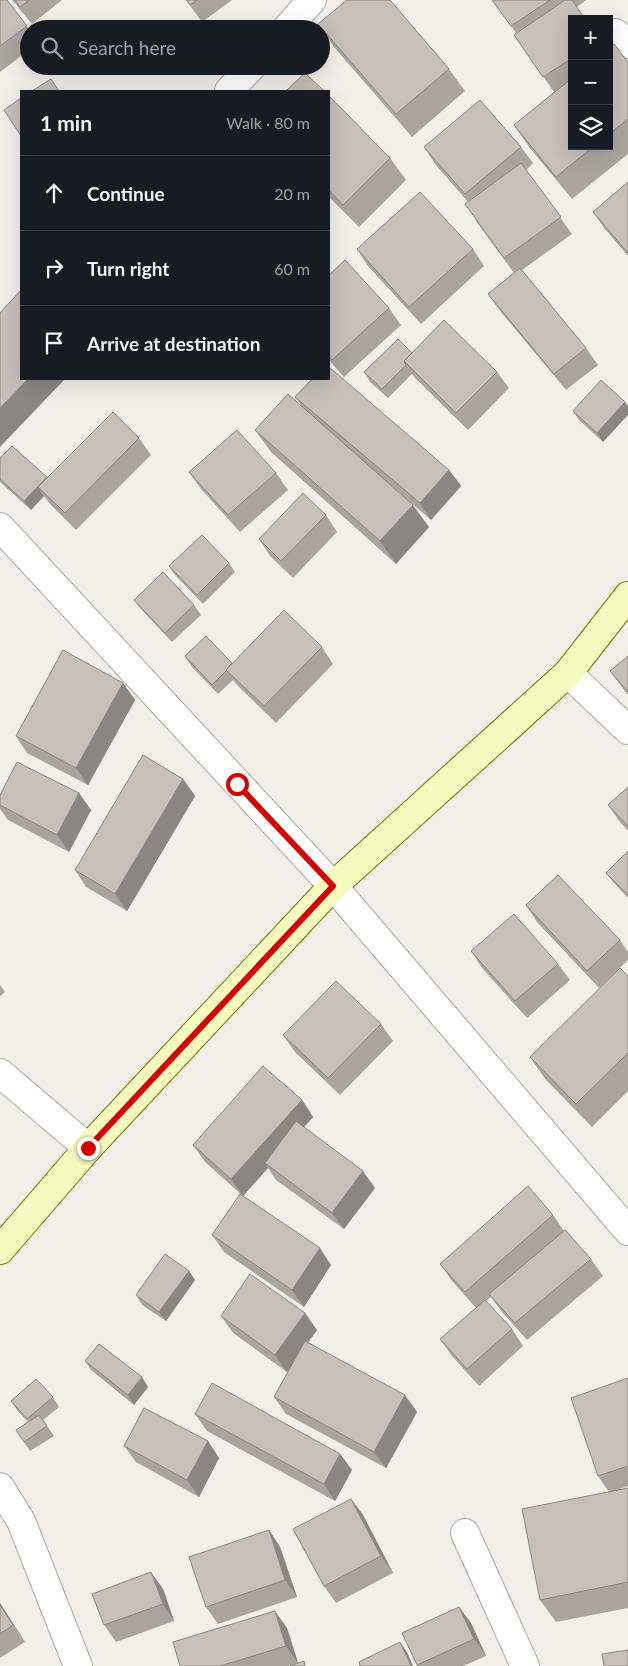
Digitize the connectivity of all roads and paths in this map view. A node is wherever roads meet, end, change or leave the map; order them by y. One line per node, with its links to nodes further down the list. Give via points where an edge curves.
1 (312, 0): 2 (street)
2 (294, 20)
3 (244, 75): 4 (street)
4 (230, 90)
5 (0, 527): 9 (street)
6 (628, 596): 7 (street)
7 (568, 673): 8 (street); 9 (street)
8 (628, 730)
9 (333, 886): 11 (street); 12 (street)
10 (0, 1073): 11 (street)
11 (88, 1148): 13 (street)
12 (628, 1231)
13 (0, 1250)
14 (0, 1487): 16 (street, via 21,1521)
15 (465, 1533): 17 (street)
16 (78, 1666)
17 (525, 1666)

